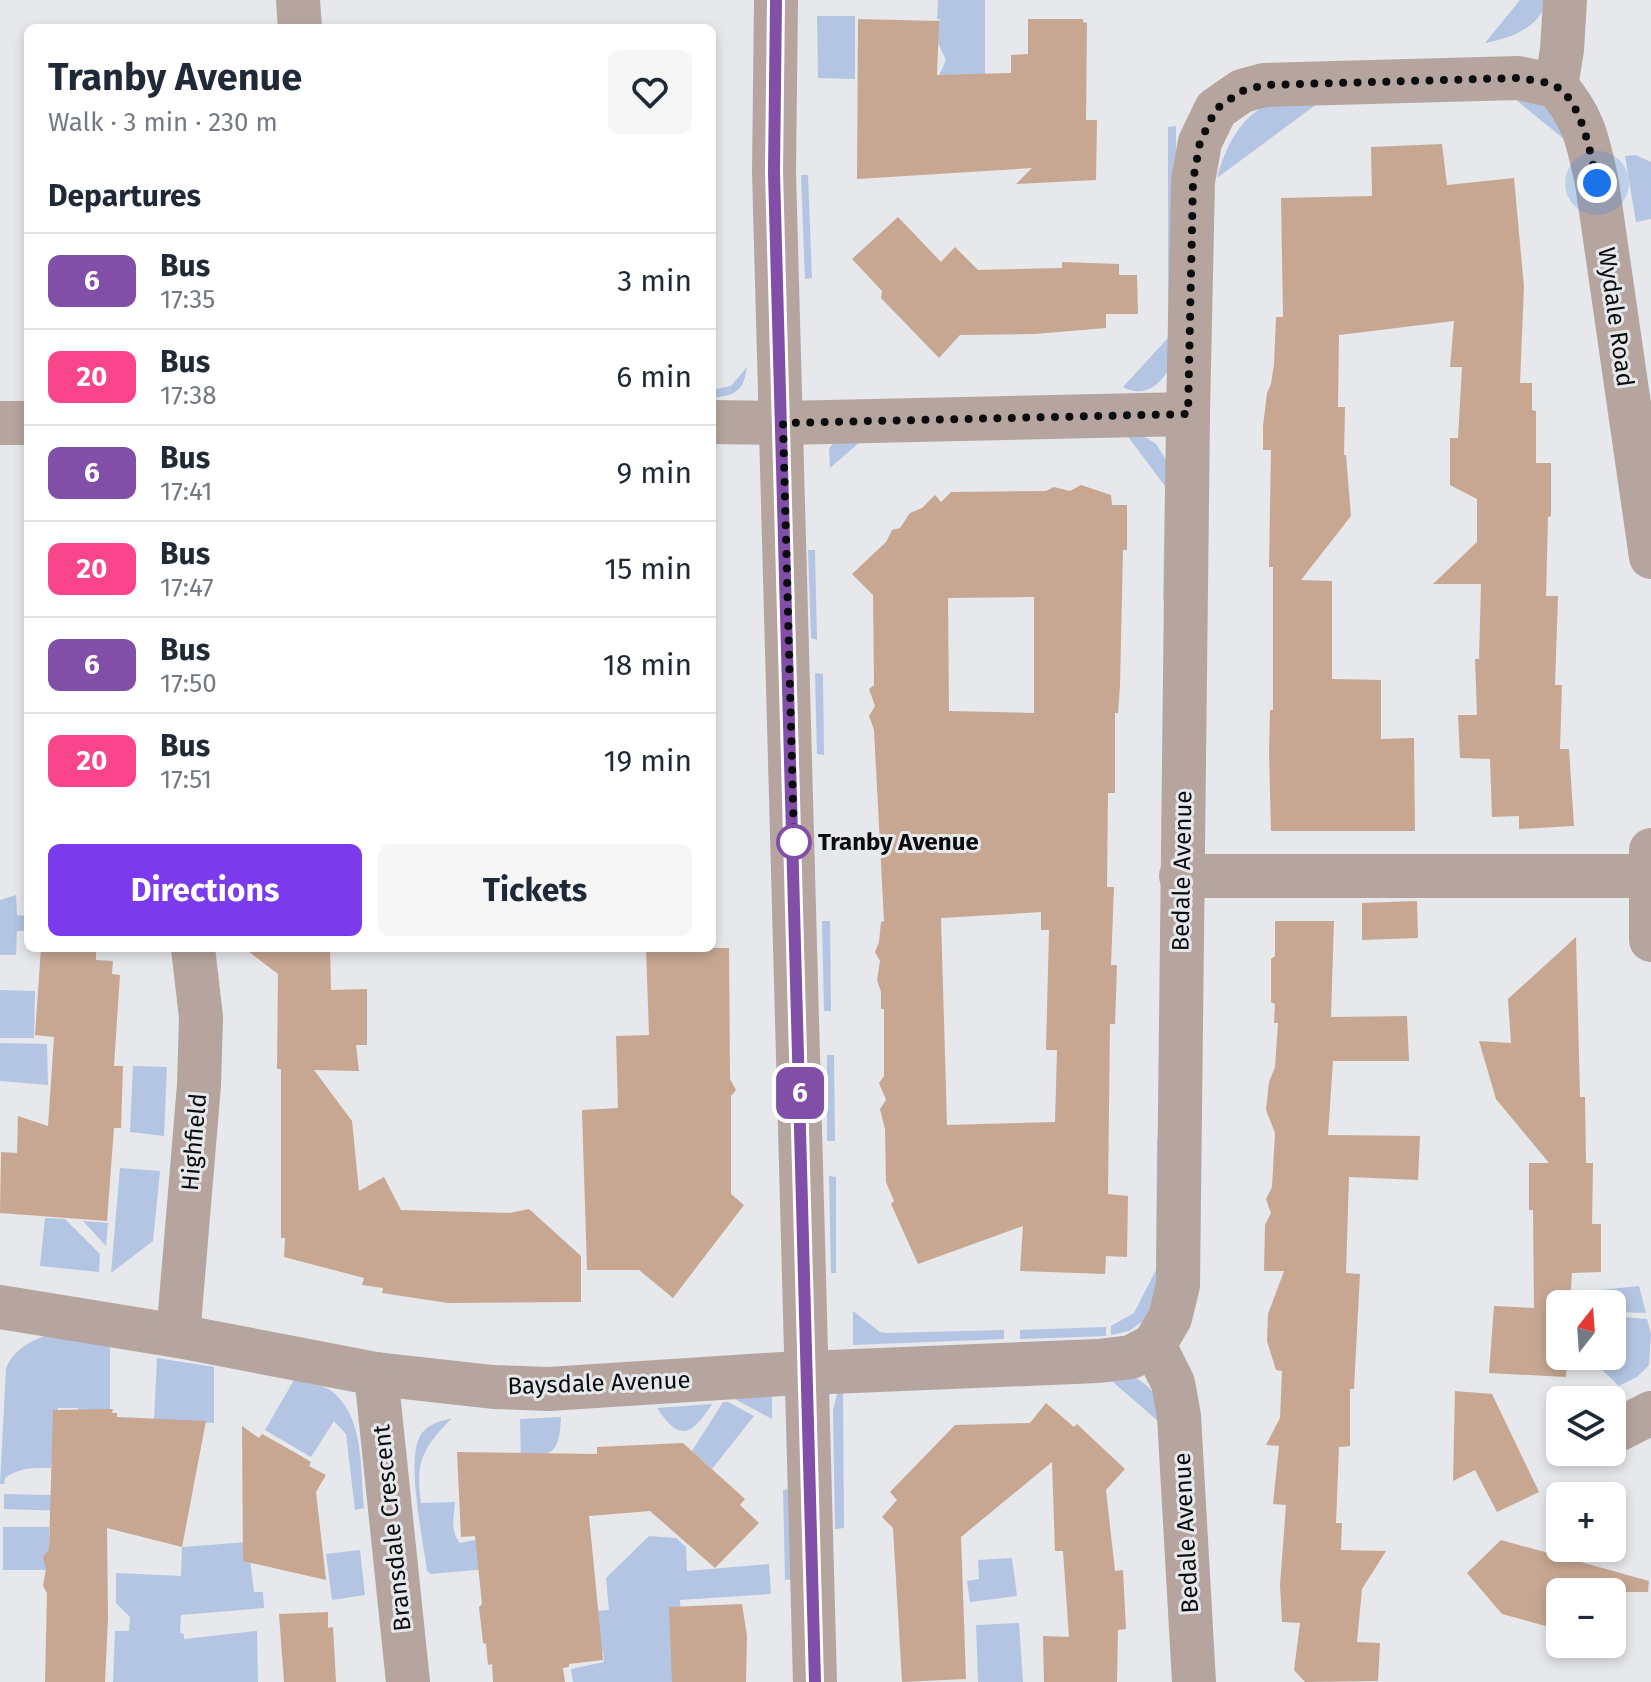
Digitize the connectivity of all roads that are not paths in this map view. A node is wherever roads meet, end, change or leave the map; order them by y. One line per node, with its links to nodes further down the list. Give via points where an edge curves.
1 (298, 0): 4 (street)
2 (776, 0): 10 (street, via 774,172)
3 (1565, 0): 5 (street)
4 (300, 24)
5 (1556, 86): 6 (street, Bedale Avenue, via 1518,78 1264,85 1242,91 1216,109 1200,142 1193,181); 11 (street, Wydale Road, via 1574,107 1597,183)
6 (1188, 414): 10 (street); 13 (street, Bedale Avenue)
7 (716, 422): 10 (street)
8 (0, 423): 9 (street)
9 (24, 423)
10 (783, 423): 21 (street)
11 (1651, 557)
12 (1651, 850): 14 (street)
13 (1181, 876): 14 (street); 19 (street, Bedale Avenue, via 1178,1285 1170,1318)
14 (1650, 876): 15 (street)
15 (1651, 940)
16 (193, 952): 18 (street, Highfield, via 201,1017 199,1085)
17 (0, 1307): 18 (street, Baysdale Avenue)
18 (178, 1336): 20 (street, Baysdale Avenue)
19 (1154, 1345): 21 (street, Baysdale Avenue, via 1131,1357 1098,1361); 26 (street, Bedale Avenue, via 1173,1383 1179,1416)
20 (376, 1374): 21 (street, Baysdale Avenue, via 549,1389); 24 (street, Bransdale Crescent)
21 (807, 1374): 25 (street)
22 (1651, 1413): 23 (street)
23 (1626, 1426)
24 (408, 1682)
25 (815, 1682)
26 (1194, 1682)

